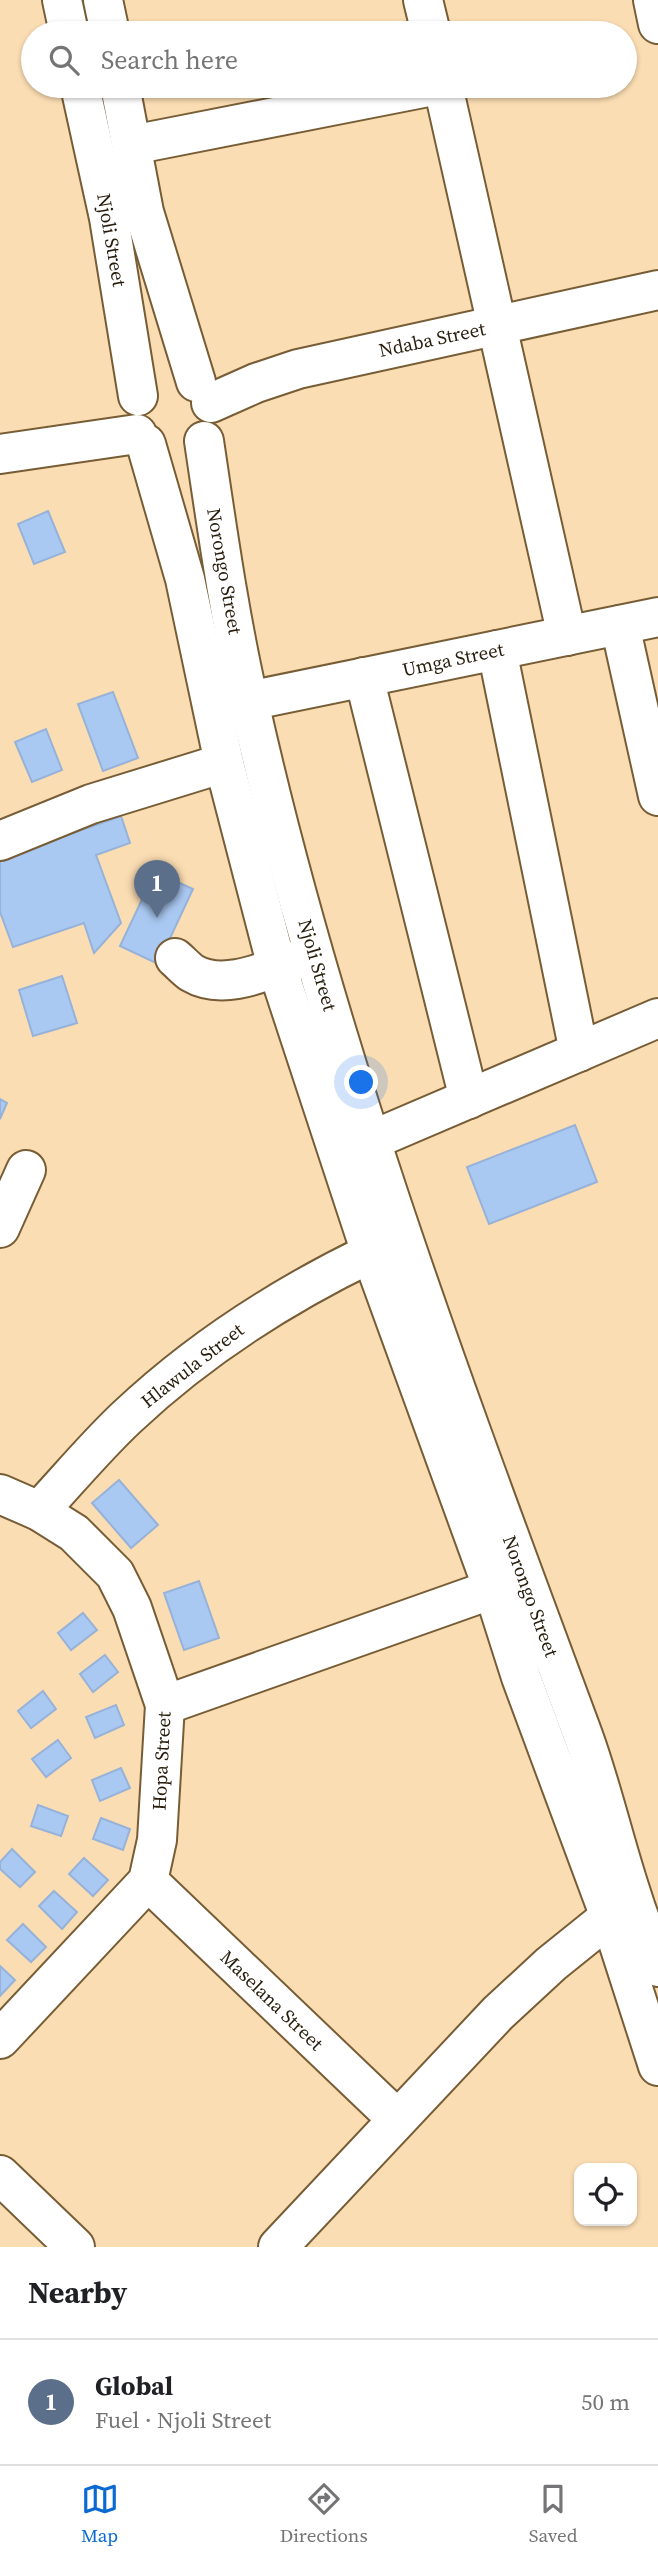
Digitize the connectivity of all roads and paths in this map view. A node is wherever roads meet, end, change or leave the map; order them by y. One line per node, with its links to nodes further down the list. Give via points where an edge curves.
1 (62, 0): 5 (street)
2 (103, 0): 6 (street)
3 (423, 0): 7 (street)
4 (653, 0): 8 (street)
5 (66, 21)
6 (107, 21)
7 (428, 21)
8 (658, 24)
9 (83, 98): 17 (street, Njoli Street, via 109,218)
10 (122, 98): 13 (street, Njoli Street)
11 (372, 98): 13 (street)
12 (446, 98): 15 (street)
13 (132, 145): 16 (street, Njoli Street, via 144,212)
14 (658, 290): 15 (street, Ndaba Street)
15 (497, 325): 16 (street, Ndaba Street); 23 (street)
16 (204, 393): 17 (street, via 184,377 164,376); 19 (street, via 213,416)
17 (138, 396): 18 (street, via 133,421)
18 (142, 439): 19 (street, via 157,452 169,455 183,454); 20 (street); 27 (street, Njoli Street, via 185,579)
19 (204, 441): 26 (street, Norongo Street)
20 (0, 454)
21 (658, 617): 22 (street, Umga Street)
22 (620, 625): 23 (street, Umga Street); 28 (street)
23 (567, 636): 24 (street, Umga Street)
24 (497, 650): 25 (street, Umga Street); 34 (street)
25 (364, 677): 26 (street, Umga Street); 35 (street)
26 (248, 701): 30 (street, Njoli Street)
27 (223, 763): 29 (street, via 91,804); 32 (street, Njoli Street)
28 (658, 796)
29 (0, 841)
30 (314, 954): 32 (street); 36 (street, Njoli Street)
31 (175, 958): 32 (street, via 193,973 213,980 235,980)
32 (277, 967): 40 (street, Njoli Street)
33 (658, 1018): 34 (street)
34 (579, 1052): 35 (street)
35 (469, 1099): 36 (street)
36 (370, 1141): 38 (street, Njoli Street)
37 (26, 1170): 39 (street)
38 (399, 1227): 46 (street, Norongo Street, via 595,1769)
39 (0, 1228)
40 (371, 1252): 42 (street, Hlawula Street, via 304,1287 197,1356 124,1419); 43 (street, Norongo Street)
41 (0, 1494): 42 (street, Hopa Street)
42 (39, 1511): 44 (street, Hopa Street, via 74,1533 115,1574 132,1608)
43 (493, 1589): 44 (street, Norongo Street); 46 (street, Norongo Street, via 521,1677)
44 (165, 1705): 45 (street, Hopa Street, via 157,1840)
45 (148, 1881): 48 (street); 50 (street, Maselana Street)
46 (622, 1908): 47 (street, Norongo Street); 50 (street, via 498,2013)
47 (649, 1971): 49 (street, Norongo Street)
48 (0, 2039)
49 (658, 2066)
50 (397, 2119): 53 (street)
51 (0, 2175): 52 (street)
52 (75, 2247)
53 (278, 2247)

